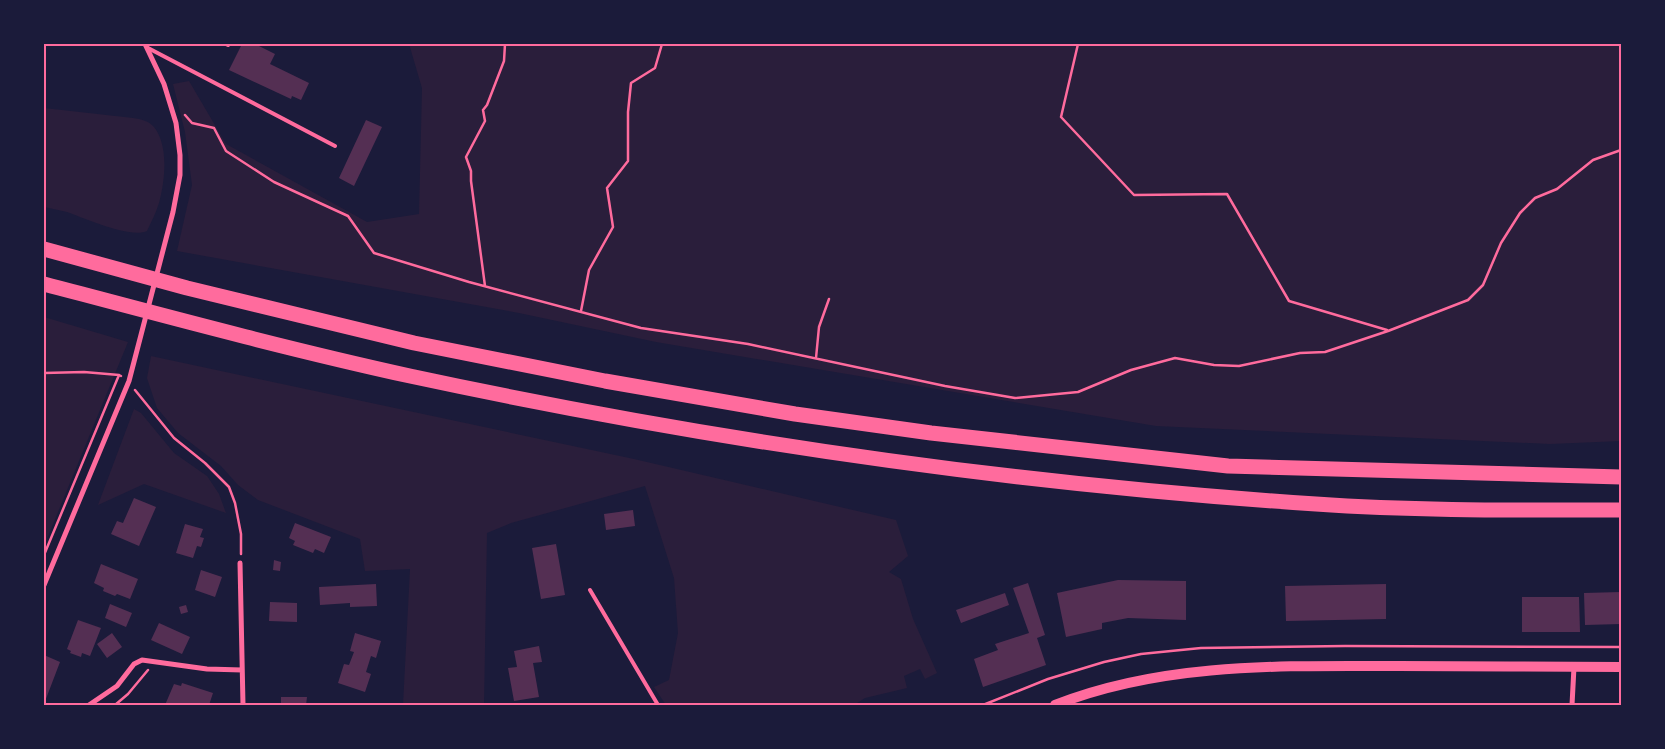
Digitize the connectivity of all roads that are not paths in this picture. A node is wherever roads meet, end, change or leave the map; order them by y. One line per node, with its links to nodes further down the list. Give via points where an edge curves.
1 (146, 46): 2 (lane); 8 (street, via 164,84 176,123 180,175 173,212 129,381)
2 (335, 146)
3 (44, 249): 5 (highway, via 187,288 414,343 604,381 795,414 931,433 1228,466)
4 (44, 284): 6 (highway, via 408,375 598,414 800,448 1080,484 1316,504 1425,509)
5 (1621, 477)
6 (1621, 510)
7 (240, 564): 12 (street)
8 (44, 585)
9 (590, 590): 15 (lane)
10 (1574, 667): 11 (main road); 16 (main road, via 1342,666 1212,670 1124,684); 17 (street)
11 (1621, 667)
12 (242, 670): 13 (street, via 138,661 117,686); 14 (street)
13 (90, 705)
14 (243, 705)
15 (658, 705)
16 (1055, 705)
17 (1572, 705)

